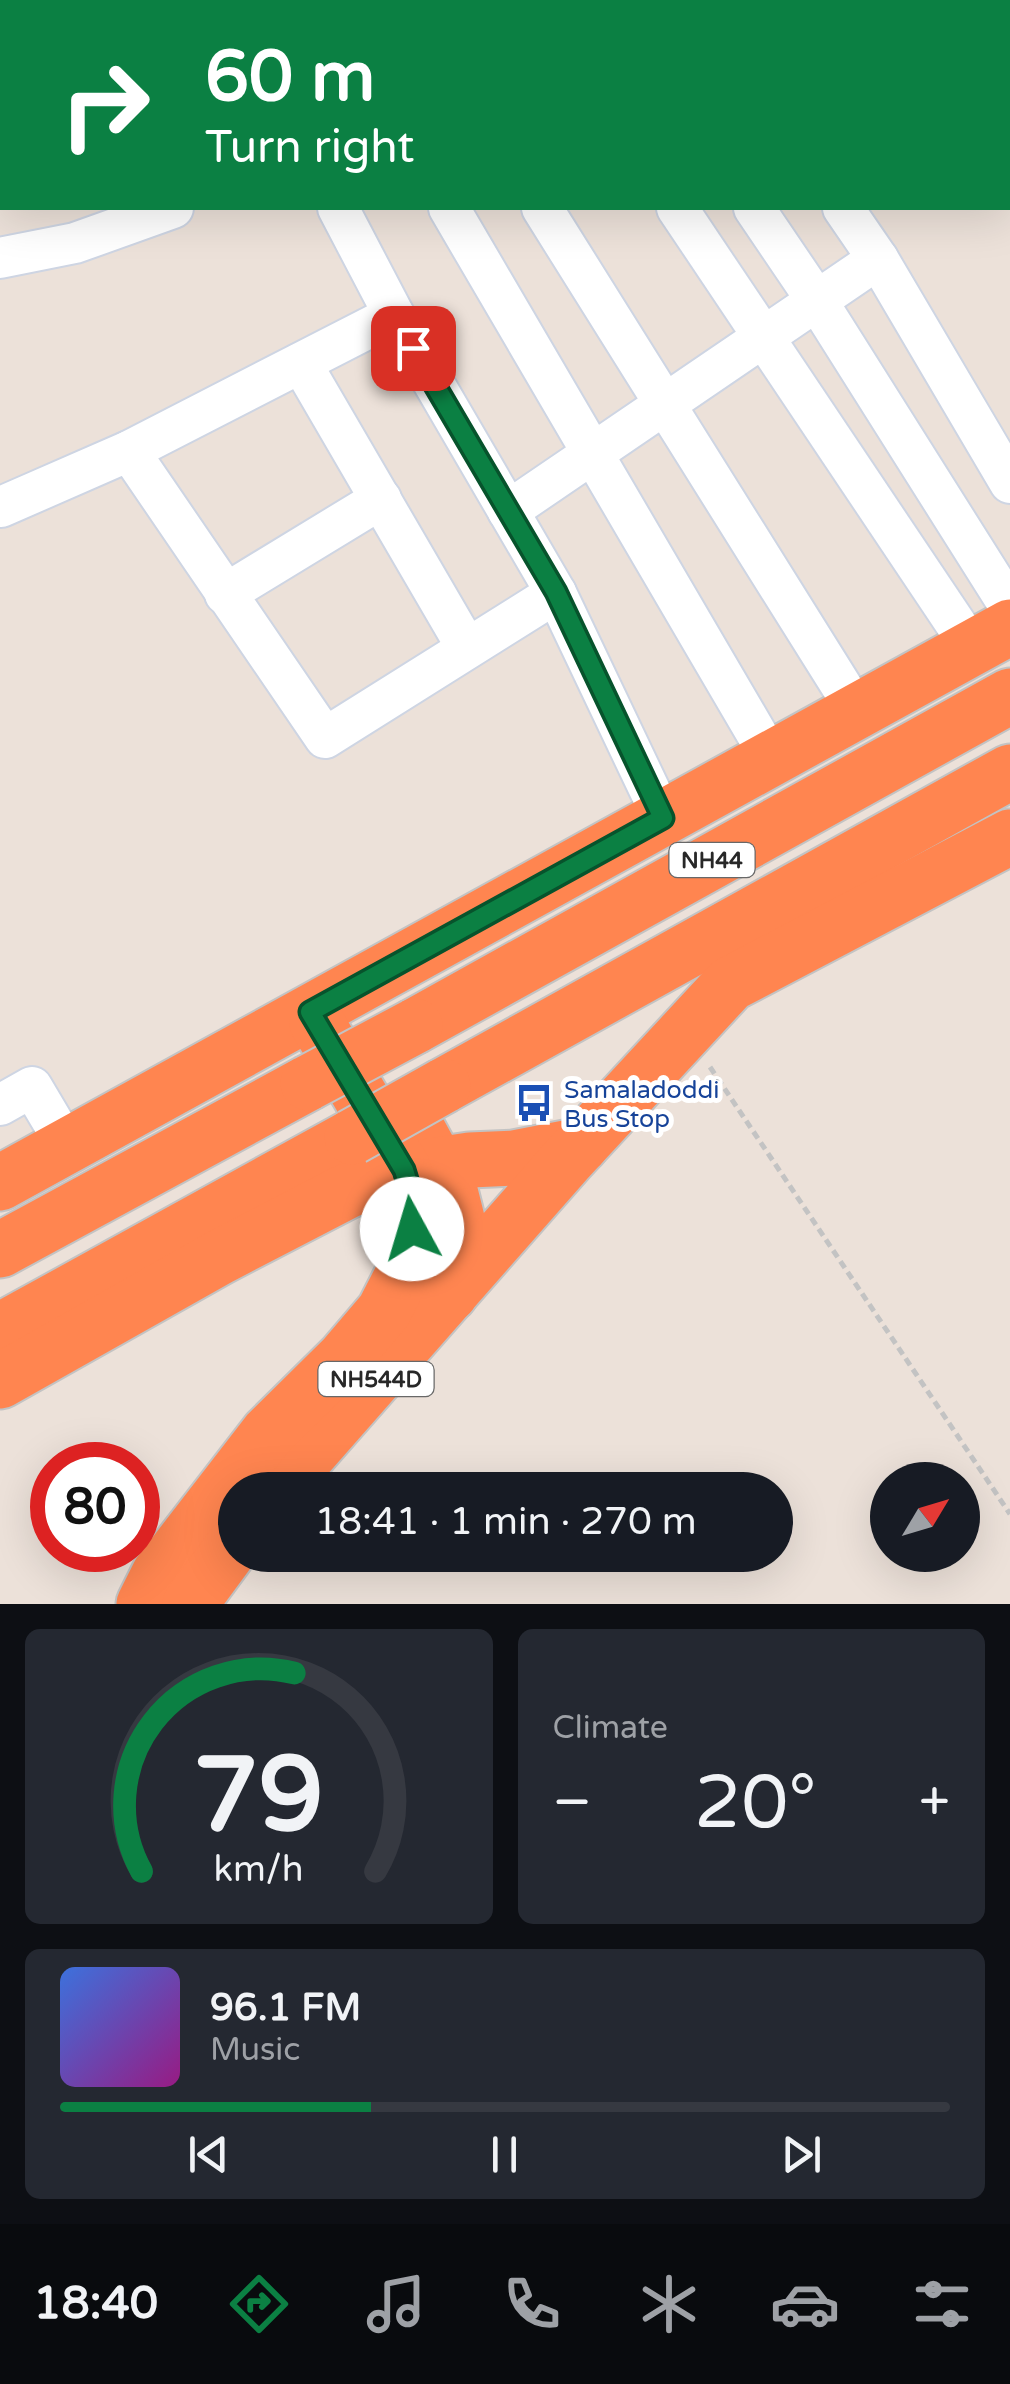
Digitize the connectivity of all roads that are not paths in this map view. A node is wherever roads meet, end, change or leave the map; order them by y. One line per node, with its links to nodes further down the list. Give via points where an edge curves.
1 (167, 210): 8 (street, via 75,242)
2 (339, 210): 11 (street)
3 (450, 210): 16 (street)
4 (543, 210): 14 (street)
5 (678, 210): 12 (street)
6 (755, 210): 10 (street)
7 (844, 210): 9 (street)
8 (0, 258)
9 (878, 259): 10 (street); 17 (street)
10 (818, 301): 12 (street); 23 (street)
11 (394, 315): 13 (street); 20 (street)
12 (764, 338): 14 (street); 24 (street)
13 (301, 362): 15 (street); 18 (street)
14 (665, 406): 16 (street); 27 (street)
15 (129, 451): 19 (street); 22 (street)
16 (594, 455): 20 (street); 28 (street)
17 (1010, 482)
18 (380, 499): 22 (street); 25 (street)
19 (1, 507)
20 (508, 511): 21 (street)
21 (556, 592): 25 (street); 30 (street)
22 (225, 594): 25 (street, via 325,738)
23 (1010, 607)
24 (991, 638): 27 (highway)
25 (467, 648)
26 (1010, 696): 39 (highway, NH44, bridge)
27 (857, 711): 28 (highway)
28 (772, 760): 30 (highway)
29 (1010, 772): 41 (highway, NH44, bridge)
30 (663, 818): 32 (highway)
31 (1010, 837): 34 (highway, via 730,984)
32 (326, 1003): 35 (highway); 36 (highway, NH544D)
33 (0, 1105): 35 (street, via 32,1086)
34 (581, 1145): 36 (highway); 40 (highway)
35 (67, 1146): 37 (highway)
36 (421, 1167): 38 (highway); 40 (highway, NH544D, via 414,1203)
37 (0, 1183)
38 (325, 1204): 40 (highway, via 377,1218); 42 (highway)
39 (0, 1250)
40 (427, 1283): 43 (highway, NH544D); 45 (highway, NH544D, via 384,1311 268,1433 158,1574)
41 (0, 1331)
42 (0, 1381)
43 (290, 1472)
44 (218, 1566): 46 (highway)
45 (144, 1604)
46 (190, 1604)

